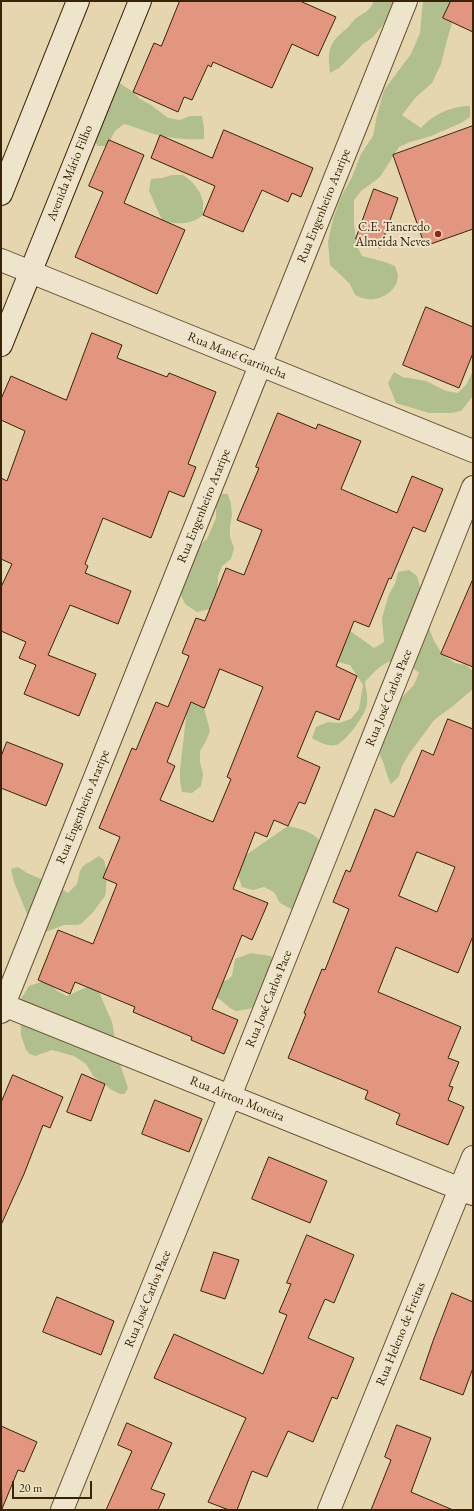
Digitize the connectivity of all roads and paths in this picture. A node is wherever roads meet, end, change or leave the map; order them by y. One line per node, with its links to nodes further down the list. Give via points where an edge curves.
1 (78, 1): 4 (street)
2 (140, 1): 6 (street, Avenida Mário Filho)
3 (406, 1): 8 (street, Rua Engenheiro Araripe)
4 (1, 194)
5 (1, 260): 6 (street, Rua Mané Garrincha)
6 (30, 272): 7 (street, Avenida Mário Filho); 8 (street, Rua Mané Garrincha)
7 (1, 345)
8 (260, 365): 9 (street, Rua Mané Garrincha); 11 (street, Rua Engenheiro Araripe)
9 (473, 451)
10 (473, 487): 12 (street, Rua José Carlos Pace)
11 (2, 1007): 12 (street, Rua Airton Moreira)
12 (230, 1096): 14 (street, Rua Airton Moreira); 15 (street, Rua José Carlos Pace)
13 (473, 1157): 14 (street, Rua Heleno de Freitas)
14 (467, 1191): 16 (street, Rua Heleno de Freitas)
15 (62, 1510)
16 (329, 1510)

